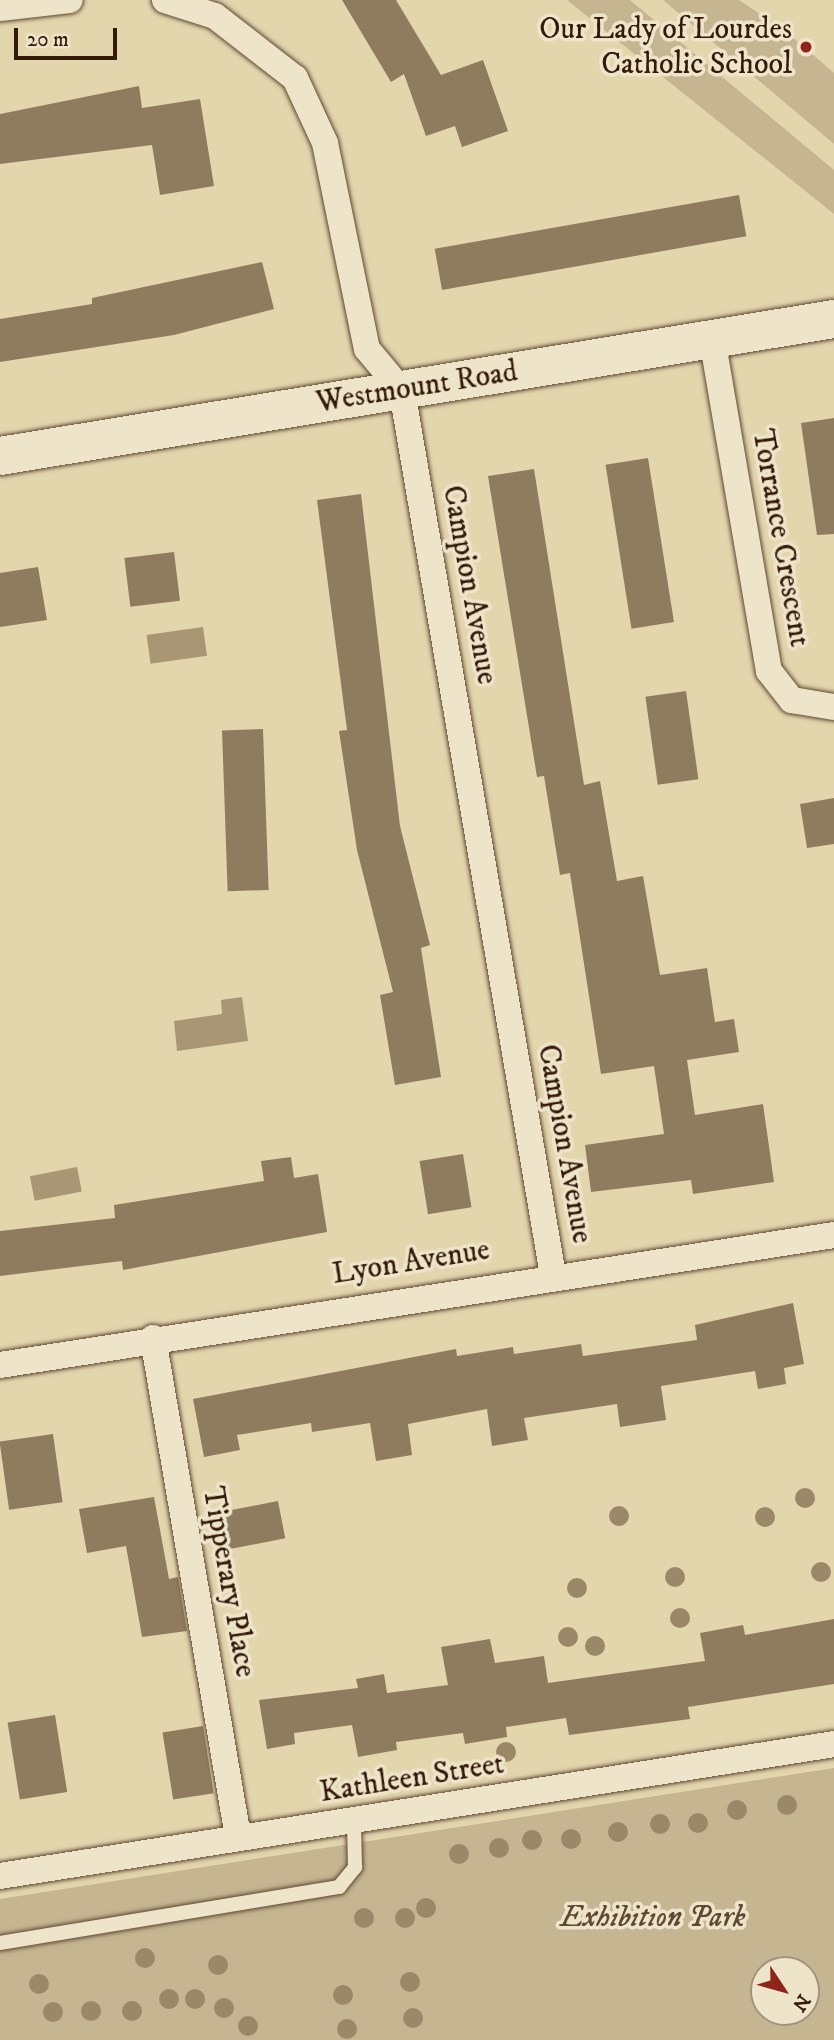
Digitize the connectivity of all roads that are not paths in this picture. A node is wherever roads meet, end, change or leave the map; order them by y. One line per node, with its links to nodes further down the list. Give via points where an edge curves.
1 (70, 0): 3 (street)
2 (164, 0): 6 (street, via 215,16 295,78 326,143 367,349)
3 (0, 8)
4 (834, 318): 5 (street, Westmount Road)
5 (712, 338): 6 (street, Westmount Road); 8 (street, Torrance Crescent, via 769,671 792,701)
6 (402, 391): 7 (street, Westmount Road); 10 (street, Campion Avenue)
7 (0, 456)
8 (834, 707)
9 (834, 1235): 10 (street, Lyon Avenue)
10 (553, 1275): 11 (street, Lyon Avenue)
11 (153, 1338): 12 (street, Lyon Avenue); 15 (street, Tipperary Place)
12 (0, 1365)
13 (834, 1744): 14 (street, Kathleen Street)
14 (354, 1823): 15 (street, Kathleen Street); 17 (lane, via 355,1867 339,1887)
15 (237, 1837): 16 (street, Kathleen Street)
16 (0, 1876)
17 (0, 1943)

